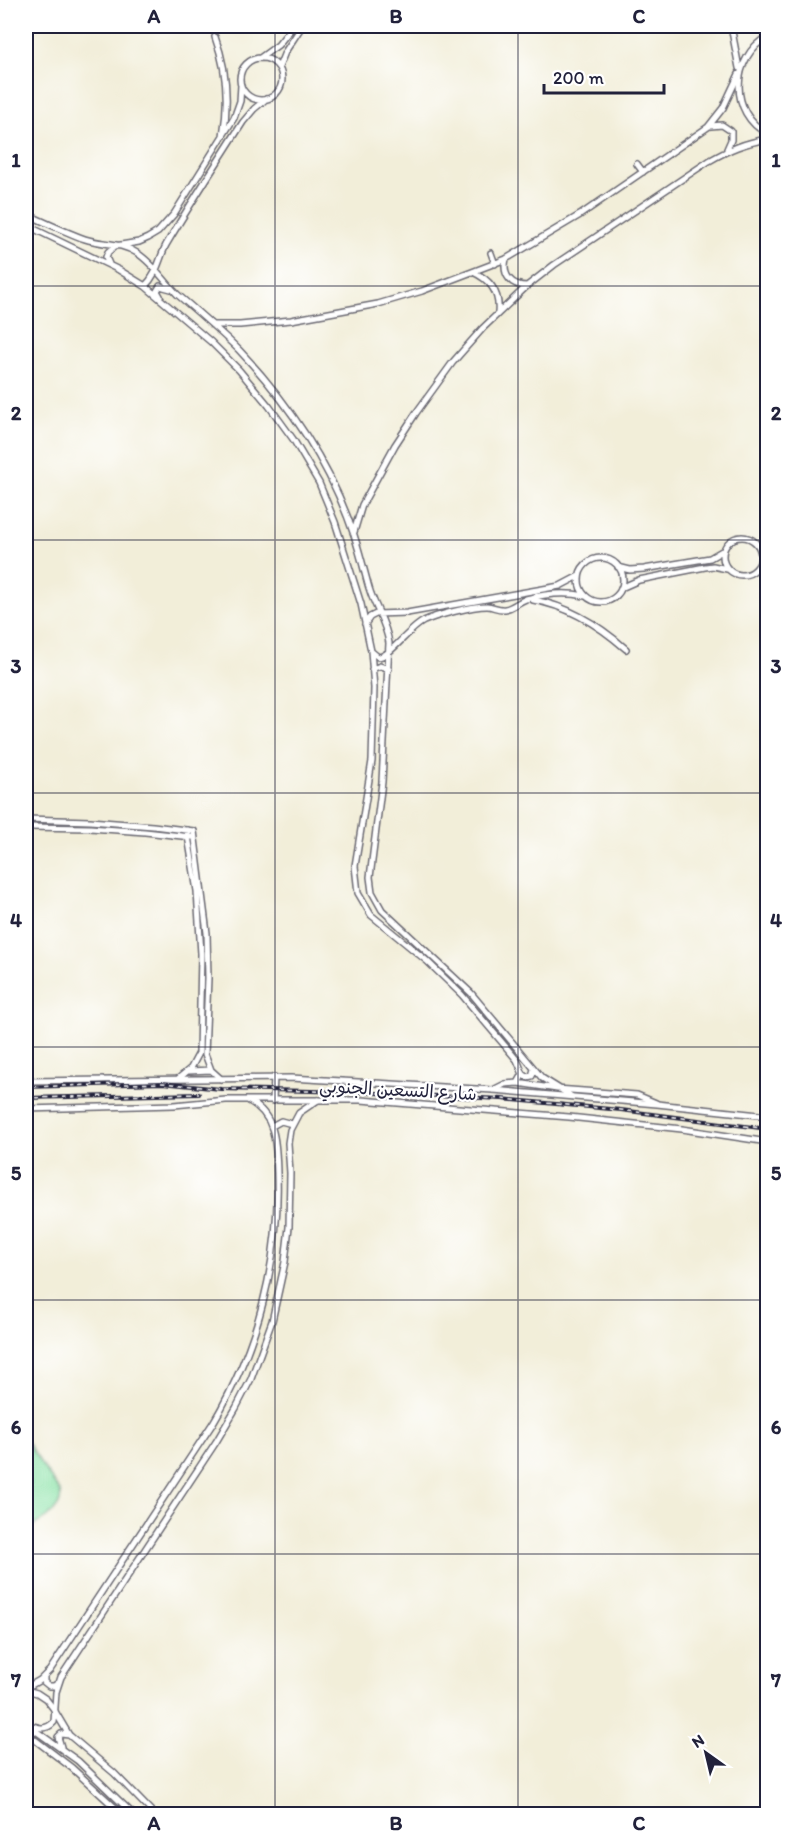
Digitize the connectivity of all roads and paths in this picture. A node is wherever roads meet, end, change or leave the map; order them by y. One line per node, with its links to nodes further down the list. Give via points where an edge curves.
1 (293, 26): 6 (street)
2 (302, 26): 7 (street)
3 (731, 26): 10 (street)
4 (768, 36): 10 (street, via 748,53)
5 (215, 37): 16 (street, via 225,80)
6 (274, 48): 7 (street); 8 (street)
7 (284, 55): 9 (street)
8 (260, 58): 9 (street); 11 (street, via 245,66)
9 (279, 67): 12 (street, via 281,87)
10 (740, 73): 14 (street); 15 (street, via 738,87 745,112)
11 (241, 85): 12 (street, via 251,97); 13 (street)
12 (266, 99): 13 (street)
13 (245, 109): 16 (street, via 234,118); 22 (street)
14 (708, 128): 17 (street, via 718,124 731,131); 19 (street)
15 (768, 136): 17 (street)
16 (222, 139): 21 (street)
17 (726, 151): 34 (street)
18 (636, 164): 19 (street)
19 (643, 172): 28 (street)
20 (26, 214): 24 (street)
21 (174, 214): 22 (street); 25 (street, via 148,238)
22 (182, 219): 31 (street)
23 (26, 225): 26 (street)
24 (96, 242): 25 (street); 26 (street)
25 (120, 244): 29 (street, via 108,252); 31 (street, via 138,253)
26 (95, 252): 29 (street)
27 (491, 253): 30 (street)
28 (506, 259): 30 (street); 34 (street, via 505,271 511,281)
29 (109, 264): 33 (street)
30 (495, 264): 32 (street)
31 (156, 271): 33 (street); 35 (street)
32 (473, 272): 37 (street, via 494,288); 38 (street, via 353,309 291,320)
33 (145, 286): 36 (street)
34 (527, 286): 37 (street)
35 (172, 289): 36 (street, via 157,289); 38 (street)
36 (165, 303): 51 (street, via 239,370 292,439 319,483)
37 (498, 313): 39 (street, via 467,345 416,413 370,490)
38 (212, 325): 39 (street, via 285,405 323,466)
39 (353, 534): 50 (street)
40 (768, 545): 41 (street)
41 (759, 547): 42 (street, via 751,538 738,537); 43 (street)
42 (723, 549): 44 (street, via 710,558 644,569); 45 (street, via 722,558)
43 (764, 556): 45 (street, via 749,574 738,575)
44 (617, 566): 46 (street, via 606,559 593,560); 47 (street, via 622,574)
45 (728, 570): 47 (street, via 713,566 639,580)
46 (579, 576): 48 (street); 52 (street, via 560,586 407,613)
47 (621, 588): 48 (street, via 606,602)
48 (585, 596): 49 (street)
49 (528, 599): 54 (street, via 576,614); 56 (street, via 506,609 483,607 430,618 412,629)
50 (374, 601): 51 (street); 52 (street)
51 (361, 604): 53 (street)
52 (380, 613): 53 (street); 56 (street, via 386,624)
53 (365, 624): 55 (street)
54 (626, 649)
55 (371, 651): 56 (street, via 378,657); 57 (street)
56 (389, 652): 58 (street)
57 (372, 669): 58 (street); 66 (street, via 372,761 355,866 356,883 371,915)
58 (389, 669): 65 (street, via 382,782 370,882 379,906)
59 (26, 819): 60 (street)
60 (90, 824): 61 (street); 62 (street); 63 (street)
61 (26, 827)
62 (187, 830): 63 (street); 64 (street, via 194,831)
63 (188, 837): 64 (street); 69 (street, via 201,977 199,1053)
64 (196, 838): 68 (street, via 207,933 205,1054)
65 (402, 928): 66 (street); 67 (street, via 464,986)
66 (396, 935): 70 (street, via 462,995 518,1060)
67 (534, 1069): 70 (street, via 530,1077); 76 (street)
68 (211, 1070): 69 (street); 73 (street)
69 (189, 1071): 72 (street)
70 (523, 1074): 75 (street)
71 (274, 1077): 73 (street, شارع التسعين الجنوبي); 77 (street, شارع التسعين الجنوبي); 81 (street)
72 (179, 1078): 73 (street, شارع التسعين الجنوبي); 74 (street, شارع التسعين الجنوبي)
73 (220, 1079)
74 (26, 1081)
75 (518, 1083): 76 (street); 77 (street)
76 (558, 1089): 78 (street); 82 (street, via 637,1095)
77 (493, 1090): 78 (street, شارع التسعين الجنوبي)
78 (572, 1097): 82 (street, شارع التسعين الجنوبي)
79 (318, 1100): 81 (street, شارع التسعين الجنوبي); 85 (street); 87 (street, شارع التسعين الجنوبي, via 569,1117)
80 (249, 1101): 81 (street, شارع التسعين الجنوبي); 83 (street, شارع التسعين الجنوبي); 86 (street, via 265,1112)
81 (273, 1101)
82 (657, 1104): 84 (street, شارع التسعين الجنوبي)
83 (26, 1109)
84 (768, 1116)
85 (292, 1124): 86 (street, via 281,1121); 89 (street, via 288,1143 290,1199)
86 (272, 1126): 88 (street, via 277,1188)
87 (768, 1142)
88 (272, 1261): 89 (street, via 278,1266); 90 (street)
89 (285, 1262): 91 (street)
90 (267, 1286): 91 (street, via 275,1284); 92 (street, via 251,1344 224,1406)
91 (280, 1290): 93 (street, via 263,1350 231,1418)
92 (44, 1677): 93 (street, via 49,1686); 94 (street)
93 (58, 1683): 95 (street)
94 (26, 1689): 95 (street, via 46,1699)
95 (56, 1713): 96 (street, via 47,1728); 98 (street)
96 (26, 1724): 99 (street)
97 (26, 1733): 101 (street)
98 (69, 1735): 99 (street, via 58,1737); 104 (street, via 114,1773)
99 (61, 1748): 100 (street)
100 (121, 1802): 101 (street); 103 (street)
101 (116, 1808): 102 (street)
102 (122, 1815)
103 (133, 1815)
104 (154, 1815)

